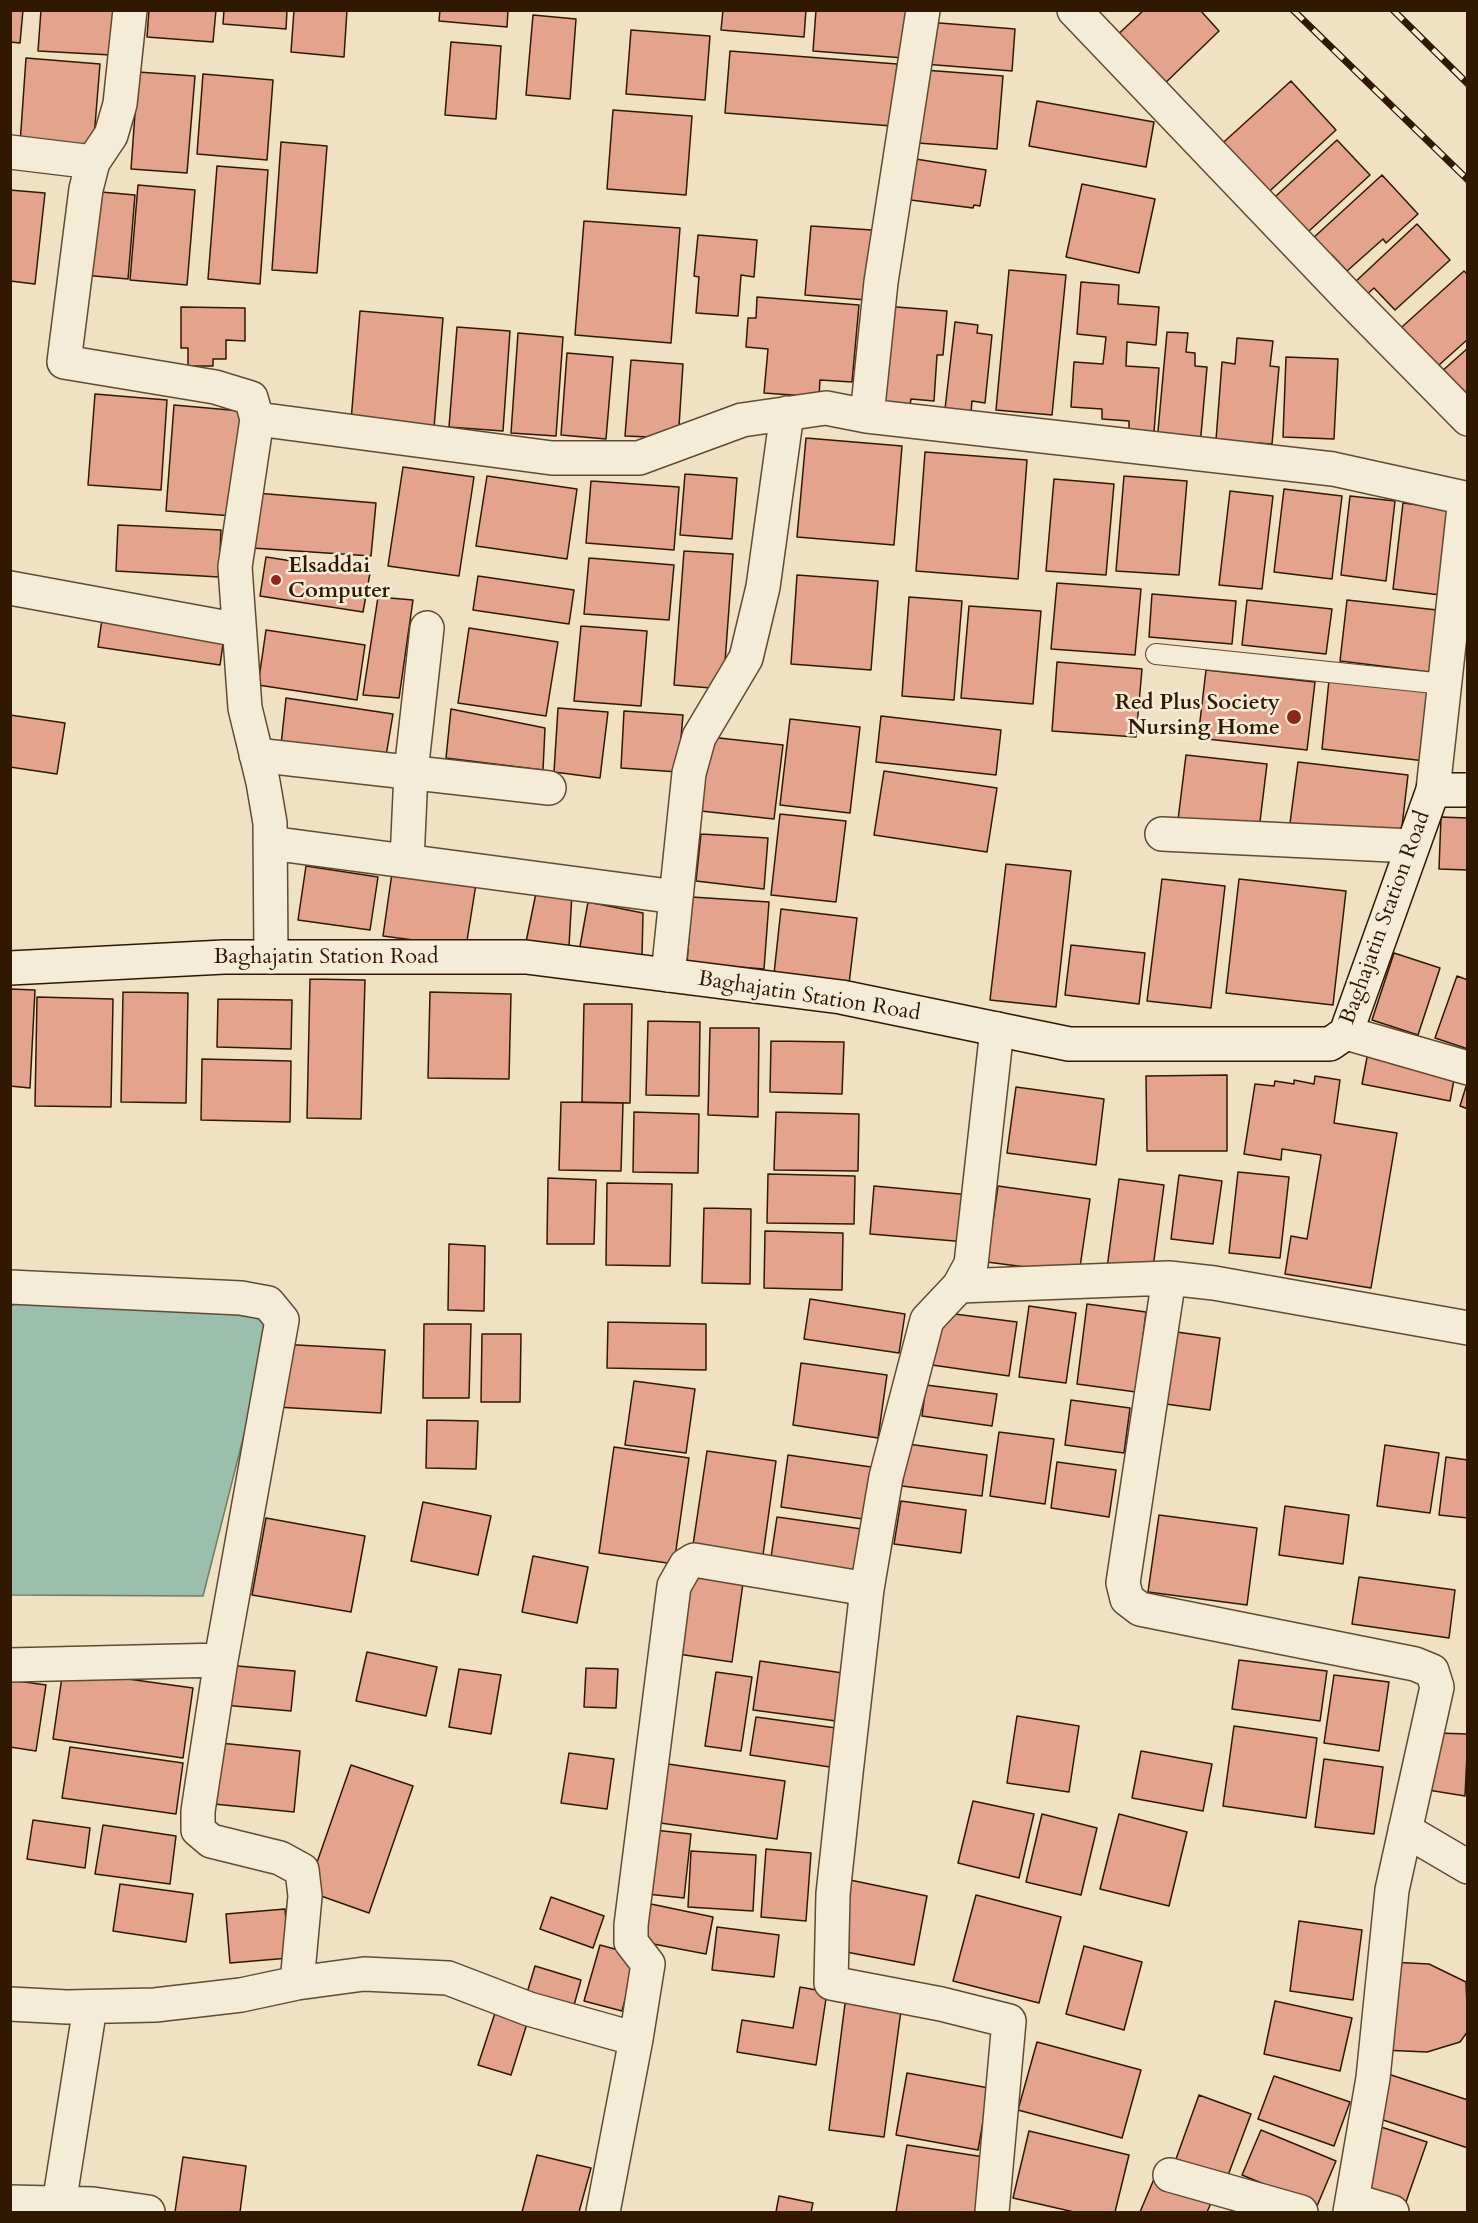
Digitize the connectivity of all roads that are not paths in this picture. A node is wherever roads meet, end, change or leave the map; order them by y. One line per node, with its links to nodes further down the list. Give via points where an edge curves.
1 (130, 10): 5 (street, via 120,104 111,135)
2 (923, 10): 7 (street, via 881,282)
3 (1074, 10): 9 (street)
4 (10, 152): 5 (street)
5 (93, 162): 8 (street, via 64,362 214,387 251,399)
6 (787, 413): 7 (street, via 826,408); 8 (street, via 742,420 639,458 552,458); 25 (street, via 763,587 746,658 699,737 689,773)
7 (867, 416): 10 (street, via 1333,469)
8 (257, 419): 13 (street, via 235,567)
9 (1467, 419)
10 (1466, 498): 15 (street)
11 (10, 588): 13 (street)
12 (427, 628): 17 (street)
13 (239, 630): 16 (street, via 245,708)
14 (1155, 654): 15 (lane)
15 (1444, 684): 19 (street)
16 (256, 755): 17 (street); 22 (street)
17 (411, 772): 18 (street); 24 (street)
18 (549, 788)
19 (1433, 790): 20 (street, Baghajatin Station Road); 23 (street, Baghajatin Station Road)
20 (1467, 790)
21 (1162, 834): 23 (street)
22 (270, 843): 24 (street); 26 (street)
23 (1412, 846): 30 (street, Baghajatin Station Road)
24 (407, 861): 25 (street)
25 (676, 897): 28 (street)
26 (271, 957): 27 (street, Baghajatin Station Road); 28 (street, Baghajatin Station Road, via 526,957)
27 (10, 968)
28 (668, 975): 29 (street, Baghajatin Station Road, via 841,997)
29 (997, 1029): 30 (street, Baghajatin Station Road, via 1069,1044 1330,1044); 33 (street, via 971,1264)
30 (1346, 1033): 31 (street)
31 (1467, 1068)
32 (1169, 1278): 33 (street); 35 (street); 39 (street, via 1123,1583 1127,1599 1140,1609 1415,1664 1432,1671 1437,1687)
33 (959, 1286): 36 (street, via 927,1320 886,1477)
34 (10, 1287): 37 (street, via 242,1298 268,1304 282,1320)
35 (1467, 1328)
36 (867, 1589): 44 (street, via 694,1560 680,1572 674,1587 631,1925 631,1942 648,1964); 51 (street, via 833,1894 831,1983 941,2004 1009,2022)
37 (221, 1660): 38 (street); 41 (street, via 198,1830 212,1841 280,1858 302,1870 305,1896)
38 (10, 1665)
39 (1405, 1830): 40 (street); 48 (street, via 1392,1890 1373,2078)
40 (1467, 1867)
41 (297, 1983): 43 (street, via 166,2004); 44 (street, via 364,1974 448,1978 529,2009)
42 (10, 2004): 43 (street)
43 (90, 2007): 47 (street)
44 (636, 2039): 50 (street)
45 (1170, 2175): 52 (street)
46 (10, 2202): 47 (street)
47 (59, 2204): 49 (street, via 93,2204)
48 (1351, 2206): 53 (street)
49 (148, 2212)
50 (603, 2212)
51 (992, 2212)
52 (1301, 2212)
53 (1392, 2212)

